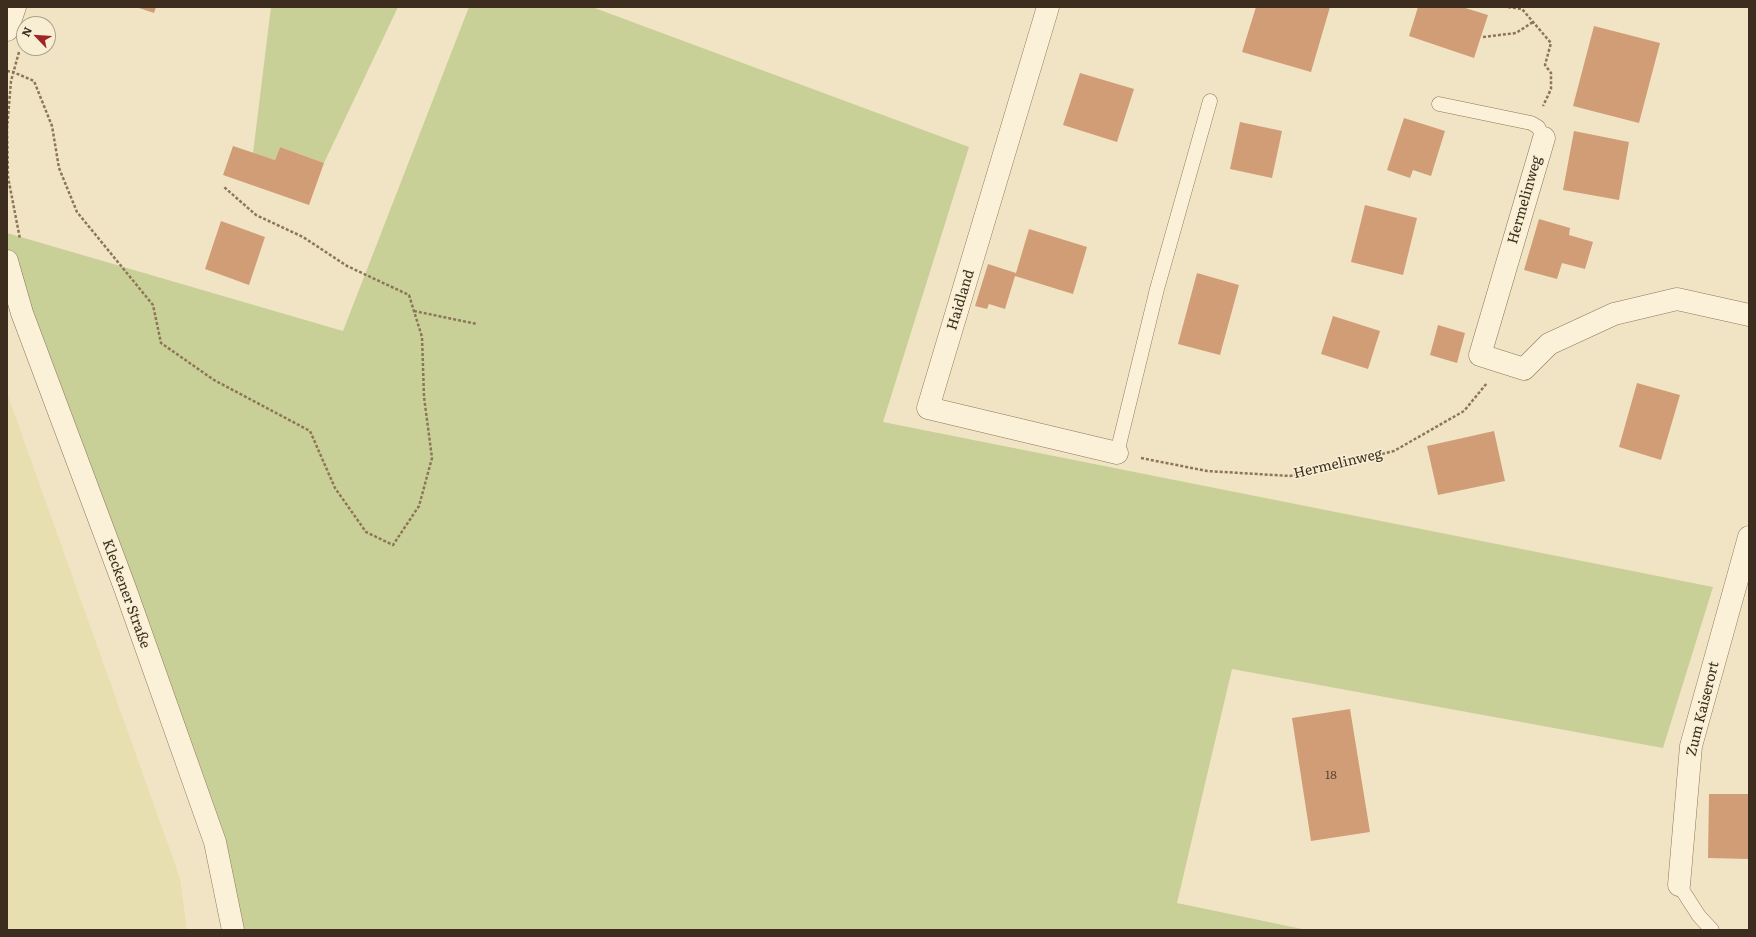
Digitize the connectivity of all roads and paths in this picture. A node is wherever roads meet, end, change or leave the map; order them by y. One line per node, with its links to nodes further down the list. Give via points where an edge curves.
1 (15, 7): 6 (street)
2 (1048, 7): 19 (street, Haidland, via 928,408)
3 (1508, 7): 4 (path, via 1522,9)
4 (1533, 22): 5 (path, via 1516,33); 11 (path, via 1551,43 1545,65 1551,73 1551,88)
5 (1483, 37)
6 (14, 38): 8 (path)
7 (7, 71): 8 (path)
8 (13, 72): 13 (path, via 7,129 8,177); 15 (path, via 34,81 52,126 59,168 77,212 153,305 161,343 214,380 310,431 335,488 366,532 393,545 419,506 432,458 424,397 422,337)
9 (1210, 101): 19 (lane, via 1157,290)
10 (1439, 104): 11 (lane)
11 (1539, 132): 18 (street, Hermelinweg, via 1480,355)
12 (224, 187): 15 (path, via 256,215 303,237 347,266 409,295)
13 (21, 243)
14 (7, 261): 22 (street, Kleckener Straße, via 22,313 125,588 215,842)
15 (414, 311): 17 (path)
16 (1749, 315): 18 (street, Hermelinweg, via 1678,299 1614,314 1549,344 1524,369)
17 (477, 324)
18 (1503, 362): 19 (path, Hermelinweg, via 1464,411 1394,451 1290,476 1207,471)
19 (1117, 453)
20 (1749, 537): 21 (street, Zum Kaiserort, via 1691,746)
21 (1680, 885): 23 (lane, via 1699,916)
22 (233, 930)
23 (1712, 930)

